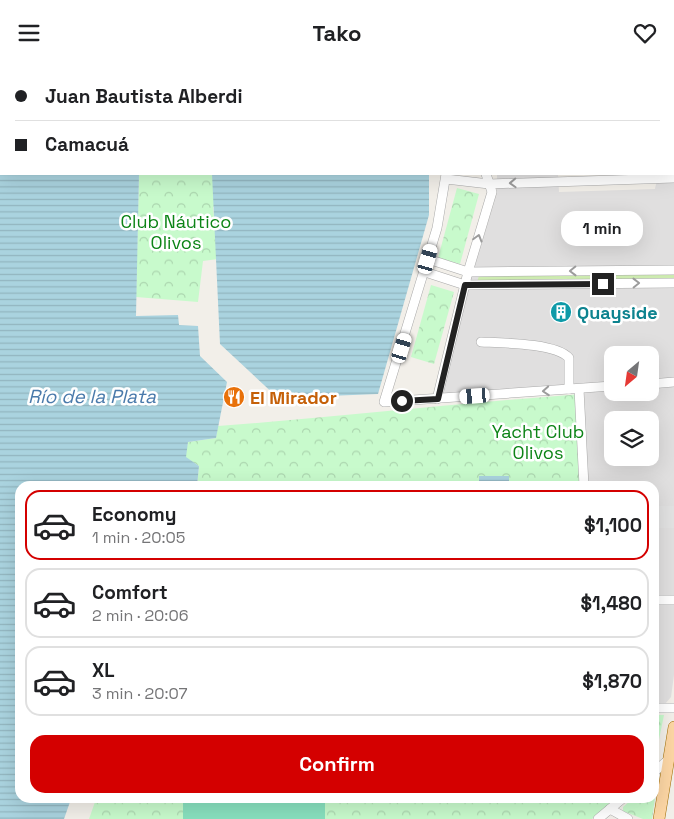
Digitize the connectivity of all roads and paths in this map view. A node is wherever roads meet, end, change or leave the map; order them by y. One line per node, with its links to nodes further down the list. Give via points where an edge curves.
1 (486, 175): 4 (street)
2 (446, 176): 4 (street); 5 (street)
3 (674, 178): 4 (street, one-way to 4)
4 (489, 184): 8 (street, one-way to 4, via 492,192)
5 (428, 259): 7 (street); 8 (street)
6 (674, 270): 9 (street, one-way to 9)
7 (424, 272): 12 (street); 19 (street, via 384,402)
8 (468, 272): 9 (street); 12 (street)
9 (550, 272): 11 (street)
10 (674, 283): 11 (street, one-way to 10)
11 (550, 284): 12 (street)
12 (465, 285): 19 (street)
13 (481, 342): 17 (street, via 543,347 566,354 569,358)
14 (674, 382): 15 (street)
15 (659, 383)
16 (604, 387): 18 (street)
17 (569, 389): 18 (street); 19 (street, one-way to 19)
18 (579, 389): 20 (street)
19 (438, 399)
20 (584, 481)
21 (659, 600): 22 (street)
22 (674, 600)
23 (659, 708): 24 (street)
24 (674, 708)
25 (674, 727): 26 (main road)
26 (667, 761): 27 (street); 32 (main road)
27 (659, 768)
28 (617, 803): 29 (street)
29 (610, 809): 30 (street); 31 (street)
30 (598, 819)
31 (628, 819)
32 (659, 819)

